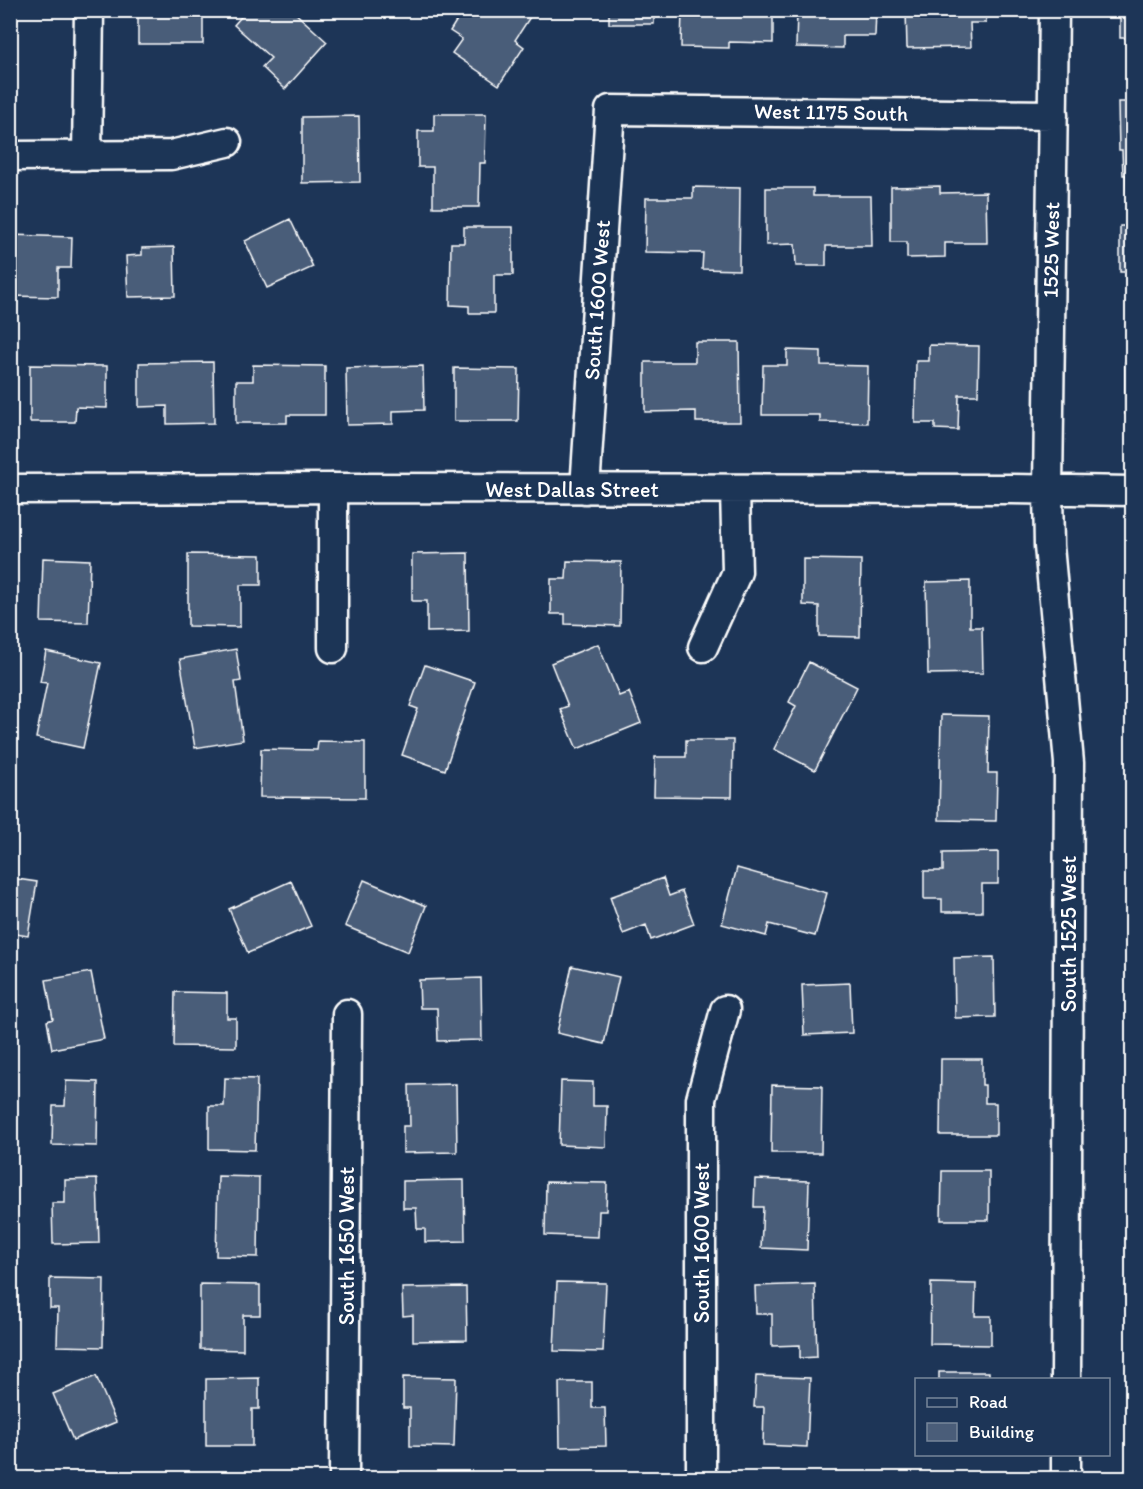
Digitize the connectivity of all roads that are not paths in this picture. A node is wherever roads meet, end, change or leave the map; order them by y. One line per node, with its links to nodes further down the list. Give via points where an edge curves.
1 (89, 10): 7 (street)
2 (1054, 10): 4 (street, 1525 West)
3 (610, 110): 4 (street, West 1175 South); 10 (street, South 1600 West)
4 (1053, 115): 12 (street, 1525 West)
5 (227, 142): 7 (street, via 171,155)
6 (10, 156): 7 (street)
7 (87, 156)
8 (333, 488): 9 (street, West Dallas Street); 10 (street, West Dallas Street); 14 (street)
9 (10, 489)
10 (585, 489): 11 (street, West Dallas Street)
11 (735, 489): 12 (street, West Dallas Street); 15 (street, via 737,572)
12 (1048, 490): 13 (street, West Dallas Street); 18 (street, South 1525 West, via 1049,546 1069,763)
13 (1132, 491)
14 (333, 648)
15 (703, 648)
16 (725, 1010): 21 (street, South 1600 West, via 701,1099)
17 (347, 1014): 20 (street, South 1650 West)
18 (1066, 1378)
19 (1066, 1456): 22 (street)
20 (344, 1479)
21 (701, 1479)
22 (1066, 1479)

